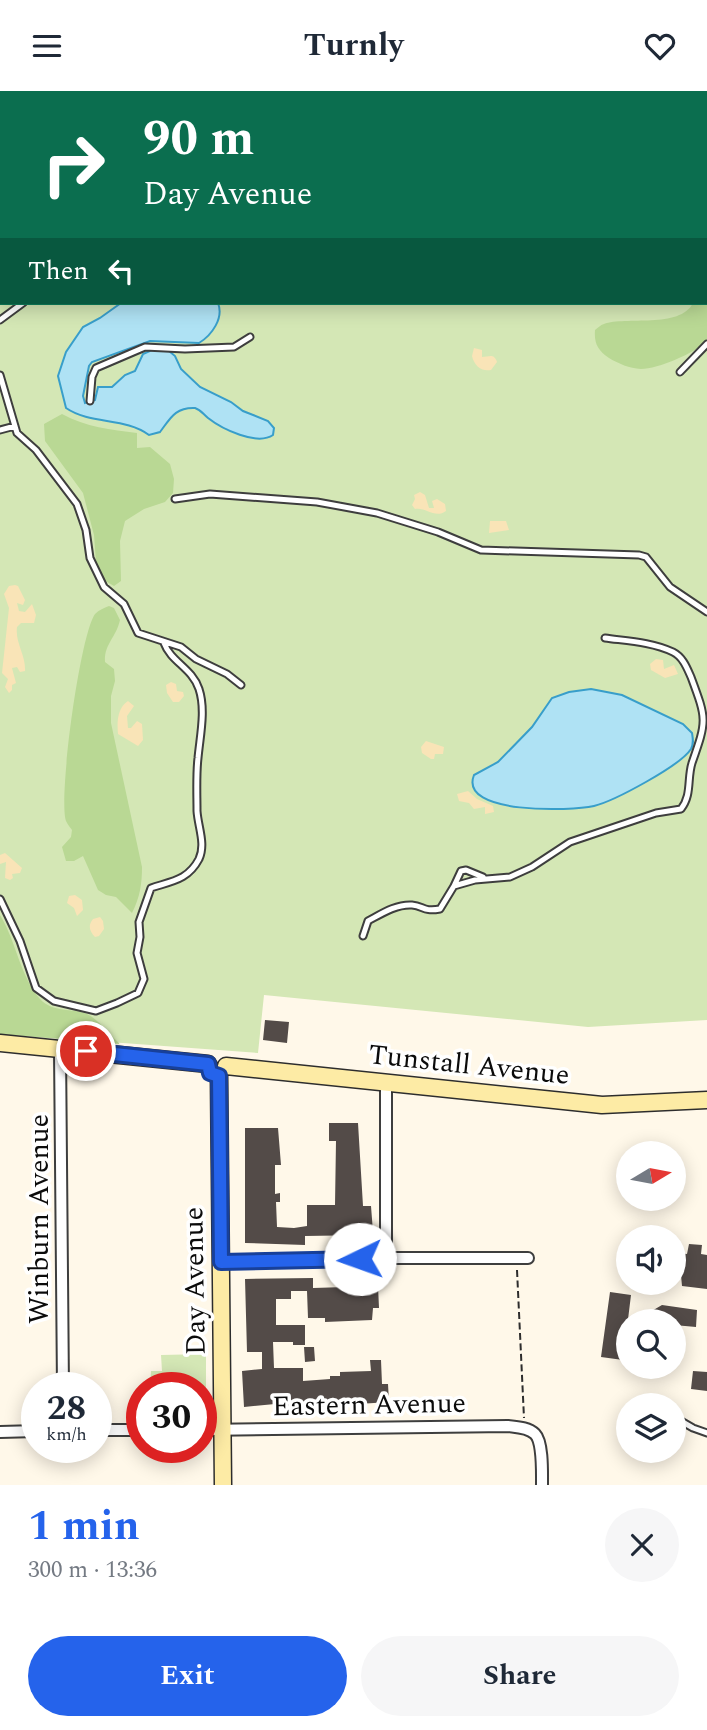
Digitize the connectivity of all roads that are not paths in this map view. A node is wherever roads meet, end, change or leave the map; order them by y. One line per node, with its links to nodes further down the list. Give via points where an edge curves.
1 (20, 305): 2 (lane)
2 (0, 320)
3 (250, 337): 7 (lane, via 234,347 152,346 138,350 96,368)
4 (707, 344): 5 (lane)
5 (680, 372)
6 (0, 375): 8 (lane)
7 (90, 401)
8 (15, 426): 9 (lane); 13 (lane, via 78,504 90,558 104,587 124,604 138,633)
9 (0, 431)
10 (175, 499): 11 (lane, via 210,494 317,502 377,513 481,550 639,555 646,557 670,587)
11 (707, 612)
12 (605, 638): 15 (lane, via 641,642 675,653 685,662 706,711 686,802 681,809 570,842 510,877)
13 (164, 643): 14 (lane, via 181,647); 17 (lane, via 168,654 193,675 200,690 197,797 202,847 198,860 181,880 151,888 146,898 136,953 144,979 138,993 96,1011 54,1001 36,988)
14 (242, 685)
15 (486, 879): 16 (lane); 16 (lane, via 461,871)
16 (454, 886): 18 (lane, via 439,909 399,907 368,921)
17 (0, 899)
18 (363, 936)
19 (0, 1043): 20 (street, Tunstall Avenue)
20 (60, 1049): 21 (street, Tunstall Avenue); 27 (street, Winburn Avenue)
21 (218, 1069): 22 (street, Tunstall Avenue); 26 (street, Day Avenue)
22 (386, 1081): 23 (street, Tunstall Avenue, via 602,1105); 24 (street)
23 (707, 1100)
24 (386, 1258): 25 (street); 26 (street)
25 (528, 1258)
26 (221, 1262): 30 (street, Day Avenue)
27 (63, 1372)
28 (686, 1424): 33 (lane)
29 (217, 1430): 30 (street, Eastern Avenue)
30 (223, 1430): 34 (street, Day Avenue); 35 (street, Eastern Avenue, via 524,1428 535,1434 539,1443)
31 (0, 1431): 32 (street)
32 (21, 1431)
33 (707, 1433)
34 (223, 1485)
35 (542, 1485)

